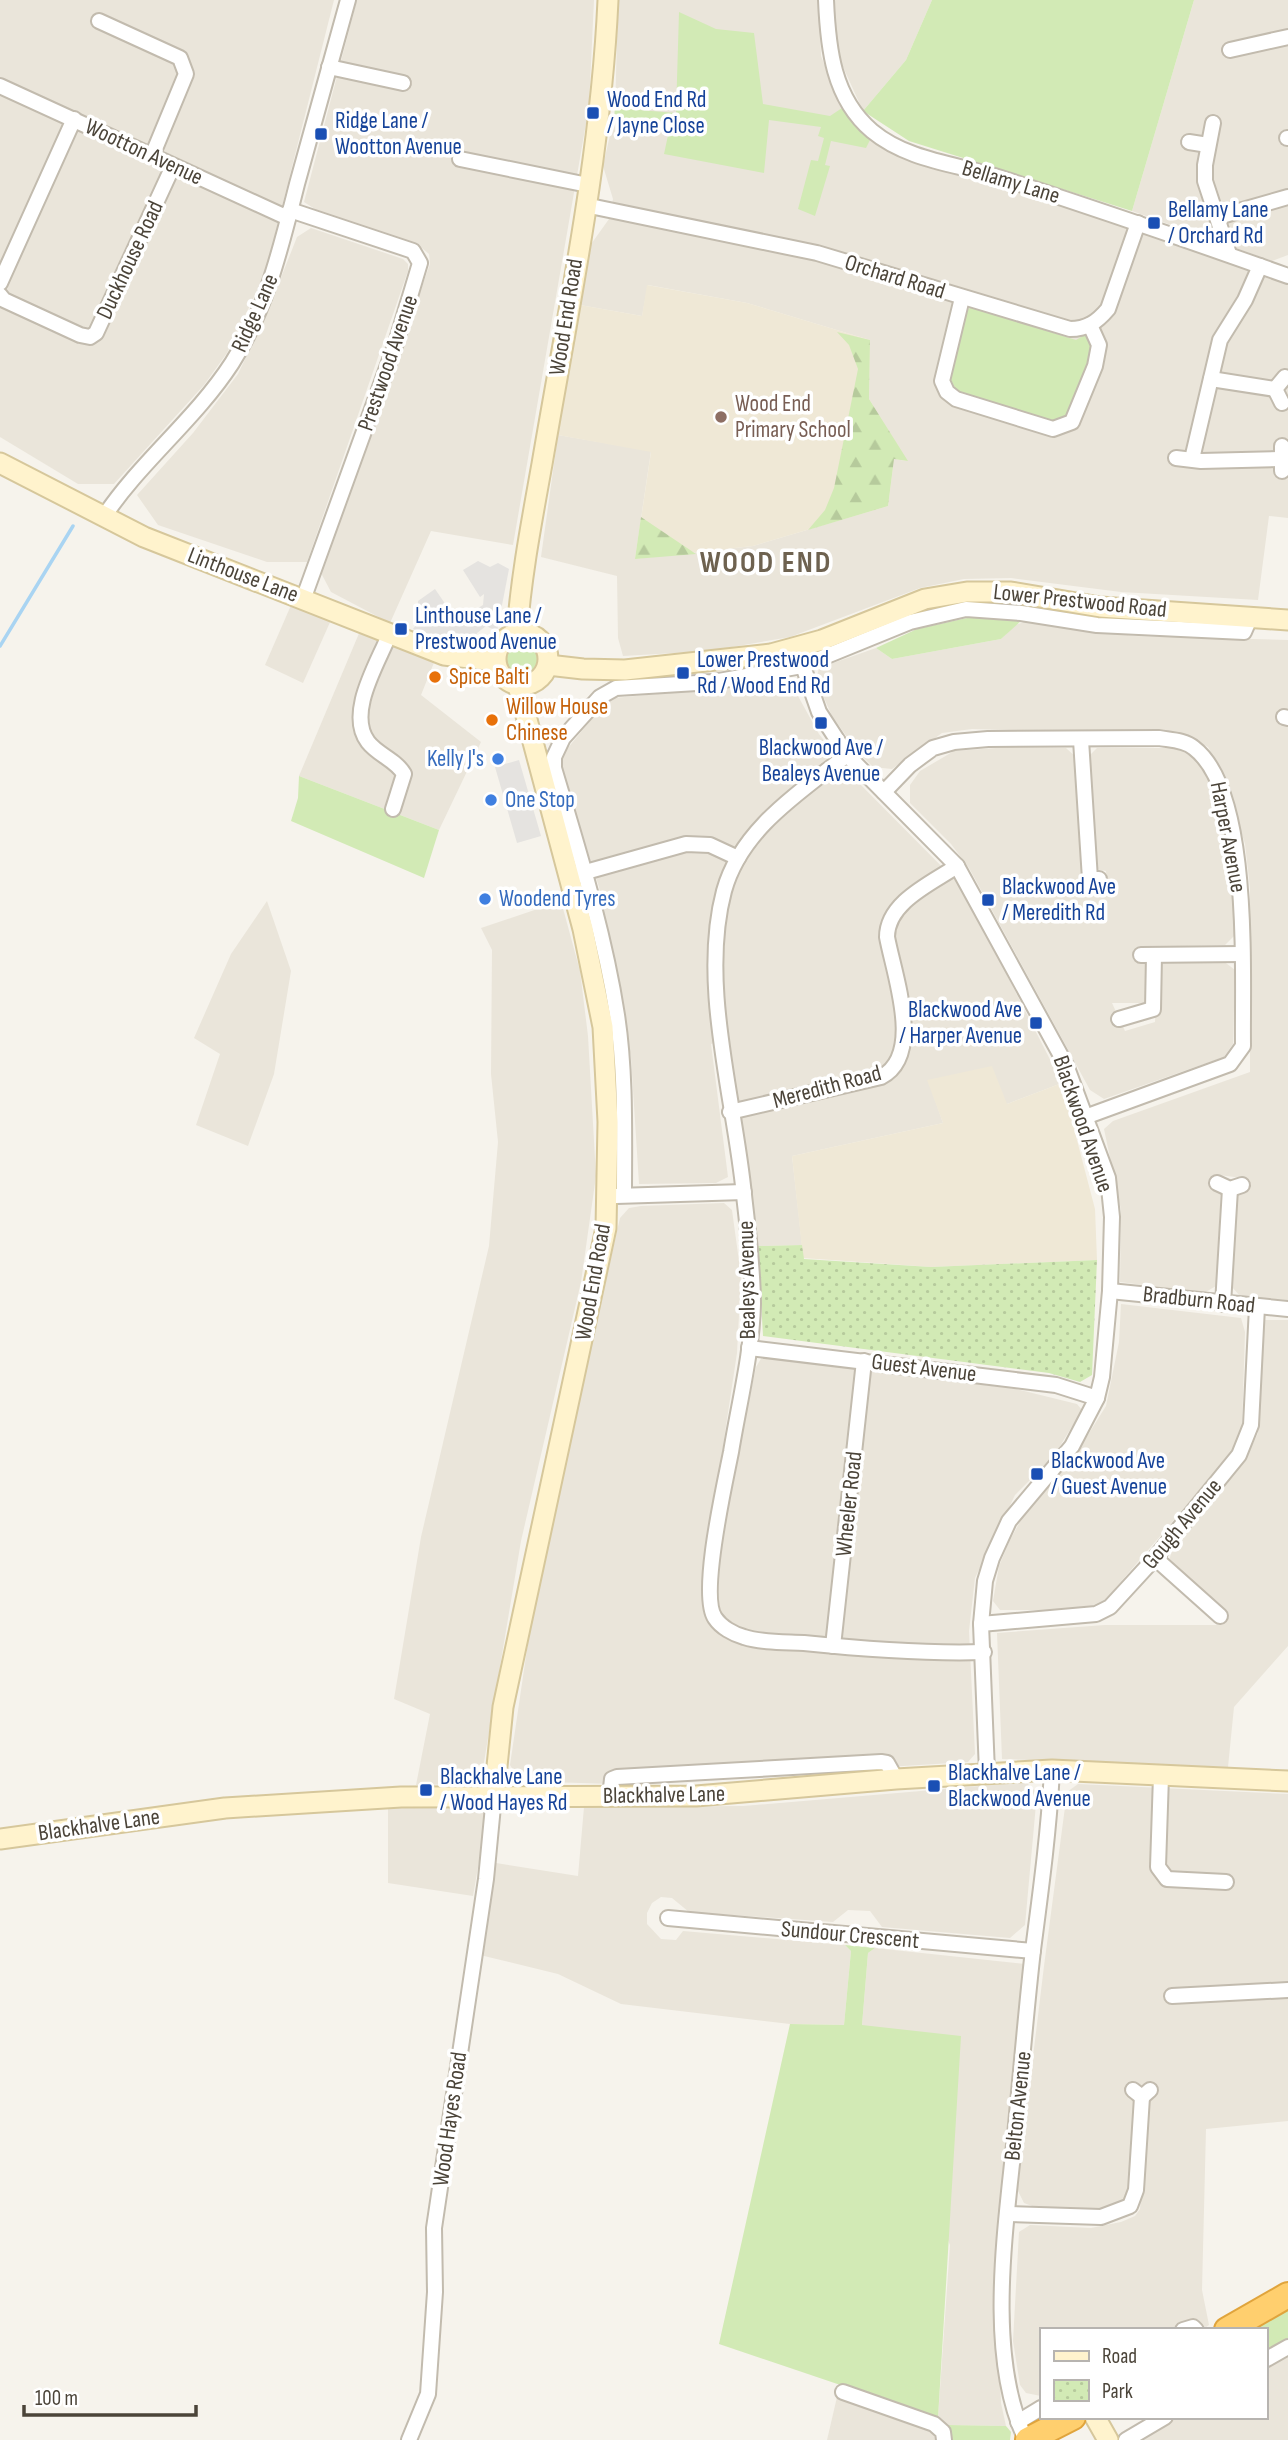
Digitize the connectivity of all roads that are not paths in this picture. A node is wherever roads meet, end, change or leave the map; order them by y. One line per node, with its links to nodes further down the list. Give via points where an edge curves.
1 (348, 0): 7 (street, Ridge Lane)
2 (608, 0): 17 (street, Wood End Road, via 606,55)
3 (827, 0): 21 (street, Bellamy Lane, via 828,47 842,94 873,131 910,153)
4 (99, 21): 14 (street, via 180,58 185,66 186,74)
5 (1288, 37): 6 (street)
6 (1230, 50)
7 (329, 67): 8 (street); 19 (street, Ridge Lane)
8 (403, 83)
9 (0, 86): 10 (street, Wootton Avenue)
10 (74, 120): 14 (street, Wootton Avenue); 25 (street)
11 (1213, 123): 13 (street)
12 (1189, 142): 13 (street)
13 (1208, 145): 20 (street, via 1205,181)
14 (152, 156): 16 (street, Wootton Avenue)
15 (460, 159): 17 (street, Orchard Road)
16 (173, 166): 19 (street, Wootton Avenue); 26 (street, Duckhouse Road, via 96,333 80,335)
17 (587, 195): 27 (street, Orchard Road, via 817,253); 40 (street, Wood End Road)
18 (1288, 197): 20 (street)
19 (289, 214): 37 (street, Ridge Lane, via 265,296 232,362 203,403 116,497); 38 (street, Prestwood Avenue, via 413,251 420,263 396,343)
20 (1218, 217): 22 (street)
21 (1138, 223): 22 (street, Bellamy Lane); 28 (street, via 1108,309)
22 (1229, 254): 23 (street, Bellamy Lane)
23 (1260, 266): 24 (street, Bellamy Lane); 30 (street, via 1220,340)
24 (1288, 276)
25 (0, 282)
26 (0, 295)
27 (961, 298): 28 (street, Orchard Road, via 1070,329); 28 (street, via 942,380 947,392 956,399 1054,429 1072,422 1095,366 1099,345)
28 (1090, 325)
29 (1285, 377): 31 (street)
30 (1211, 379): 31 (street); 34 (street)
31 (1275, 389): 32 (street)
32 (1282, 402)
33 (1176, 458): 34 (street)
34 (1192, 459): 35 (street)
35 (1281, 459)
36 (0, 463): 37 (street, Linthouse Lane)
37 (103, 518): 38 (street, Linthouse Lane)
38 (304, 597): 41 (street, Linthouse Lane)
39 (1288, 620): 42 (street, Lower Prestwood Road, via 1100,607 1011,592 967,592 903,607)
40 (517, 633): 43 (street, via 500,645); 44 (street, via 540,640)
41 (389, 635): 43 (street, Linthouse Lane, via 444,655); 49 (street, via 361,706 360,721 369,742 404,774)
42 (799, 657): 44 (street, Lower Prestwood Road, via 625,670); 47 (street, Blackwood Avenue, via 819,712); 52 (street, via 713,682 626,686 600,697 563,738 554,757)
43 (495, 661): 45 (street, via 500,674)
44 (548, 664): 45 (street, via 538,680)
45 (517, 686): 52 (street, Wood End Road)
46 (1081, 740): 48 (street, Harper Avenue, via 954,742 933,748); 53 (street, via 1090,878); 54 (street, Harper Avenue, via 1179,741 1194,747 1215,770 1241,877)
47 (847, 755): 48 (street, Blackwood Avenue); 50 (street, Bealeys Avenue, via 773,814)
48 (884, 792): 51 (street, Blackwood Avenue)
49 (393, 809)
50 (738, 858): 52 (street, via 710,845 686,844); 56 (street, Bealeys Avenue, via 724,889 714,949)
51 (957, 866): 56 (street, Meredith Road, via 900,906 890,920 887,937 905,1032 895,1066 881,1077); 57 (street, Blackwood Avenue, via 1066,1065)
52 (576, 875): 60 (street, Wood End Road, via 603,1027)
53 (1099, 879)
54 (1242, 954): 55 (street, via 1147,955 1153,1009); 57 (street, Harper Avenue, via 1243,1046 1230,1063)
55 (1119, 1019)
56 (730, 1112): 59 (street, Bealeys Avenue)
57 (1085, 1117): 61 (street, Blackwood Avenue, via 1108,1178)
58 (1230, 1186): 62 (street)
59 (744, 1192): 60 (street); 65 (street, Bealeys Avenue, via 753,1303)
60 (615, 1196): 77 (street, Wood End Road, via 503,1706)
61 (1110, 1291): 62 (street, Bradburn Road); 67 (street, Blackwood Avenue)
62 (1223, 1304): 63 (street, Bradburn Road)
63 (1257, 1307): 64 (street, Bradburn Road); 68 (street, Gough Avenue, via 1251,1425 1239,1455)
64 (1288, 1309)
65 (749, 1348): 66 (street, Guest Avenue); 71 (street, Bealeys Avenue, via 715,1541 709,1609 724,1627 745,1638)
66 (864, 1361): 67 (street, Guest Avenue, via 1056,1385); 71 (street, Wheeler Road)
67 (1097, 1398): 70 (street, Blackwood Avenue, via 1072,1446 1003,1532 985,1581)
68 (1155, 1558): 69 (street); 70 (street, Gough Avenue, via 1110,1607 1097,1614)
69 (1220, 1616)
70 (981, 1624): 72 (street, Blackwood Avenue)
71 (833, 1646): 72 (street, Bealeys Avenue)
72 (984, 1652): 74 (street, Blackwood Avenue)
73 (1052, 1770): 74 (street, Blackhalve Lane); 75 (street, Blackhalve Lane); 81 (street, Belton Avenue)
74 (986, 1772): 77 (street, Blackhalve Lane, via 710,1795)
75 (1161, 1776): 76 (street, Blackhalve Lane); 79 (street, via 1158,1867 1167,1879)
76 (1288, 1781)
77 (494, 1796): 78 (street, Blackhalve Lane, via 273,1804); 96 (street, Wood Hayes Road, via 434,2228 428,2394)
78 (0, 1839)
79 (1226, 1882)
80 (667, 1918): 81 (street, Sundour Crescent)
81 (1033, 1951): 85 (street, Belton Avenue)
82 (1288, 1990): 83 (street)
83 (1172, 1996)
84 (1141, 2092): 85 (street, via 1136,2190 1130,2206 1091,2217)
85 (1007, 2214): 95 (street, Belton Avenue, via 1003,2324 1010,2395)
86 (1288, 2295): 87 (highway)
87 (1230, 2328)
88 (1288, 2347): 89 (street)
89 (1267, 2359)
90 (843, 2392): 97 (street, via 934,2424)
91 (1040, 2410): 95 (street)
92 (1067, 2419): 95 (highway)
93 (1096, 2419): 98 (street)
94 (1162, 2419): 99 (street)
95 (1024, 2434)
96 (409, 2440)
97 (944, 2440)
98 (1108, 2440)
99 (1126, 2440)

